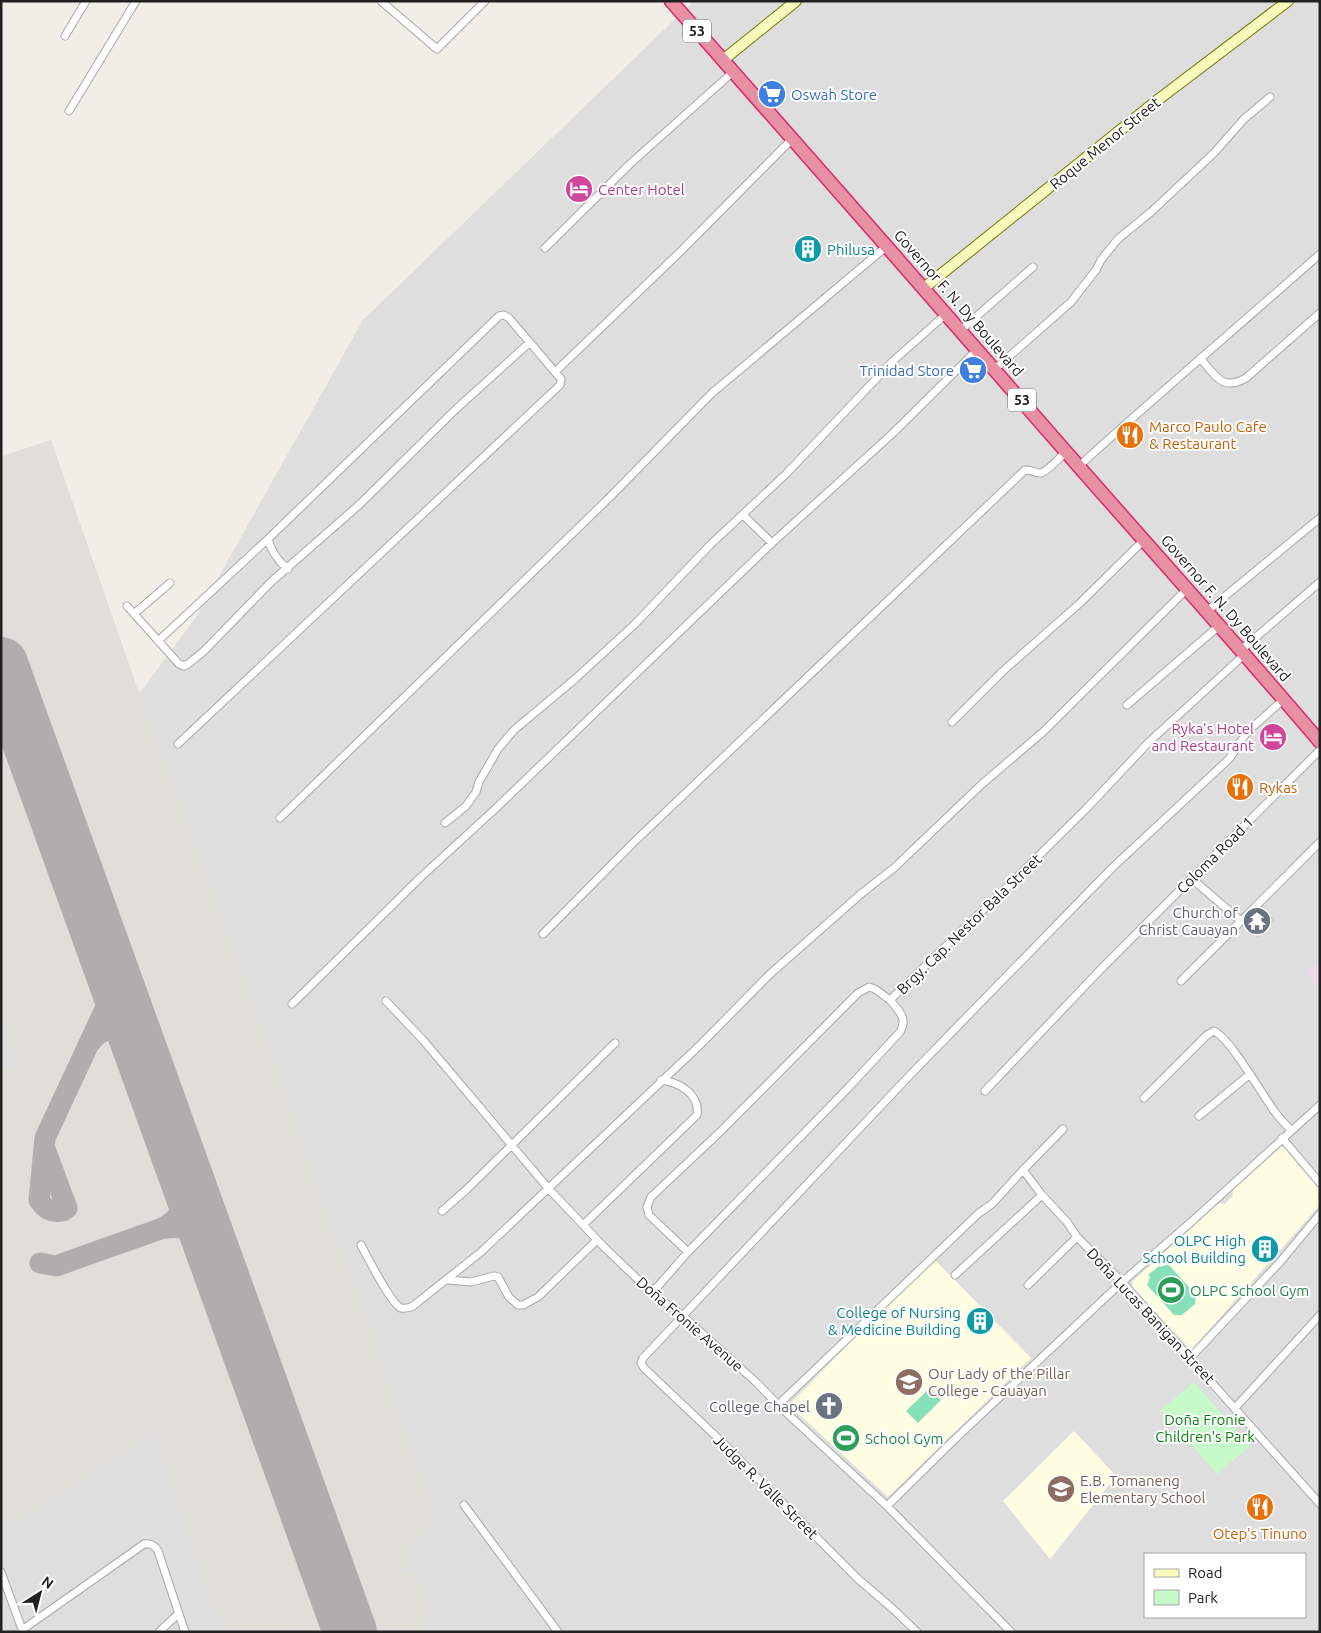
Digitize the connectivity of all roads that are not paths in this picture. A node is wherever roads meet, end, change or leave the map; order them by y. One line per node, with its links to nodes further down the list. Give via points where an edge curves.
1 (86, 1): 8 (street)
2 (136, 1): 12 (street)
3 (381, 1): 4 (street, via 437,49)
4 (485, 1)
5 (671, 1): 9 (highway, Governor F. N. Dy Boulevard / 53)
6 (796, 1): 9 (street)
7 (1288, 1): 18 (street, Roque Menor Street)
8 (65, 36)
9 (723, 60): 10 (highway, Governor F. N. Dy Boulevard / 53)
10 (733, 72): 13 (highway, Governor F. N. Dy Boulevard / 53); 15 (street, via 631,163)
11 (1270, 97): 25 (street, via 1151,212 1118,239 1071,302)
12 (69, 112)
13 (792, 139): 14 (highway, Governor F. N. Dy Boulevard / 53); 26 (street)
14 (888, 246): 18 (highway, Governor F. N. Dy Boulevard / 53); 50 (street, via 712,393)
15 (545, 248)
16 (1320, 254): 24 (street)
17 (1033, 267): 21 (street)
18 (924, 288): 19 (highway, Governor F. N. Dy Boulevard / 53)
19 (946, 314): 21 (highway, Governor F. N. Dy Boulevard / 53); 29 (street, via 893,361 786,474)
20 (1320, 314): 24 (street, via 1236,384 1224,383)
21 (961, 330): 23 (highway, Governor F. N. Dy Boulevard / 53)
22 (529, 343): 26 (street); 31 (street, via 509,318 500,316); 34 (street)
23 (978, 349): 25 (highway, Governor F. N. Dy Boulevard / 53); 33 (street, via 892,434)
24 (1200, 358): 28 (street)
25 (995, 369): 27 (highway, Governor F. N. Dy Boulevard / 53)
26 (555, 372): 48 (street, via 561,379 558,386)
27 (1066, 451): 28 (highway, Governor F. N. Dy Boulevard / 53); 55 (street, via 1041,473 1025,470 994,498 633,843)
28 (1079, 466): 32 (highway, Governor F. N. Dy Boulevard / 53)
29 (742, 514): 33 (street); 51 (street, via 635,624 514,730 498,749 466,806)
30 (1320, 518): 39 (street)
31 (268, 539): 34 (street, via 270,547); 42 (street)
32 (1144, 540): 37 (highway, Governor F. N. Dy Boulevard / 53); 46 (street)
33 (772, 544): 59 (street)
34 (288, 569): 42 (street, via 188,664 179,664)
35 (1320, 582): 43 (street, Brgy. Cap. Nestor Bala Street)
36 (170, 583): 40 (street)
37 (1187, 589): 39 (highway, Governor F. N. Dy Boulevard / 53); 62 (street, via 1043,732 982,784 894,868 808,939)
38 (127, 606): 40 (street)
39 (1207, 611): 41 (highway, Governor F. N. Dy Boulevard / 53)
40 (134, 614): 42 (street)
41 (1220, 625): 43 (highway, Governor F. N. Dy Boulevard / 53); 45 (street)
42 (158, 641)
43 (1243, 652): 44 (highway, Governor F. N. Dy Boulevard / 53); 58 (street, Brgy. Cap. Nestor Bala Street)
44 (1284, 699): 47 (highway, Governor F. N. Dy Boulevard / 53); 88 (street, Judge R. Valle Street, via 1247,732 1229,759 1113,867 918,1067)
45 (1127, 705)
46 (952, 722)
47 (1320, 742)
48 (178, 744)
49 (1320, 750): 53 (street, Coloma Road 1)
50 (280, 818)
51 (445, 823)
52 (1320, 842): 54 (street)
53 (1192, 879): 54 (street); 63 (street, Coloma Road 1)
54 (1240, 920): 56 (street)
55 (543, 934)
56 (1181, 982)
57 (386, 1000): 70 (street, Doña Fronie Avenue)
58 (890, 1000): 81 (street, Brgy. Cap. Nestor Bala Street, via 904,1018 900,1032); 81 (street, via 869,987 858,994 651,1198 647,1207 649,1215)
59 (292, 1004)
60 (615, 1043): 70 (street)
61 (1250, 1074): 64 (street, via 1214,1031); 66 (street); 68 (street, via 1276,1114)
62 (661, 1080): 73 (street); 77 (street, via 683,1086 698,1106 697,1115)
63 (985, 1090)
64 (1144, 1098)
65 (1320, 1105): 68 (street)
66 (1199, 1116)
67 (1063, 1129): 71 (street)
68 (1291, 1130): 69 (street)
69 (1282, 1138): 72 (street); 84 (street)
70 (512, 1144): 73 (street, Doña Fronie Avenue); 75 (street)
71 (1023, 1170): 74 (street, Doña Lucas Banigan Street); 90 (street, via 992,1204)
72 (1320, 1182)
73 (548, 1188): 77 (street, Doña Fronie Avenue); 83 (street)
74 (1042, 1196): 78 (street, Doña Lucas Banigan Street); 82 (street)
75 (442, 1211)
76 (1320, 1214): 89 (street)
77 (582, 1225): 79 (street, Doña Fronie Avenue)
78 (1077, 1236): 84 (street, Doña Lucas Banigan Street); 85 (street)
79 (597, 1240): 83 (street, via 538,1297 524,1306 513,1302 498,1277 472,1282); 86 (street, Doña Fronie Avenue)
80 (360, 1244): 83 (street, via 400,1308 413,1306)
81 (688, 1252): 86 (street, Brgy. Cap. Nestor Bala Street)
82 (954, 1275)
83 (448, 1280)
84 (1122, 1282): 89 (street, Doña Lucas Banigan Street); 94 (street)
85 (1028, 1286)
86 (652, 1293): 88 (street, Doña Fronie Avenue)
87 (1320, 1315): 91 (street)
88 (683, 1316): 90 (street, Doña Fronie Avenue); 101 (street, Judge R. Valle Street, via 643,1358 644,1368)
89 (1191, 1357): 91 (street, Doña Lucas Banigan Street)
90 (778, 1405): 94 (street, Doña Fronie Avenue)
91 (1235, 1408): 92 (street, Doña Lucas Banigan Street)
92 (1318, 1498)
93 (464, 1505): 100 (street)
94 (887, 1506): 102 (street, Doña Fronie Avenue)
95 (1, 1572): 97 (street)
96 (178, 1614): 97 (street, via 158,1551 148,1543); 98 (street); 99 (street)
97 (23, 1631)
98 (159, 1632)
99 (185, 1632)
100 (558, 1632)
101 (917, 1632)
102 (1011, 1632)

